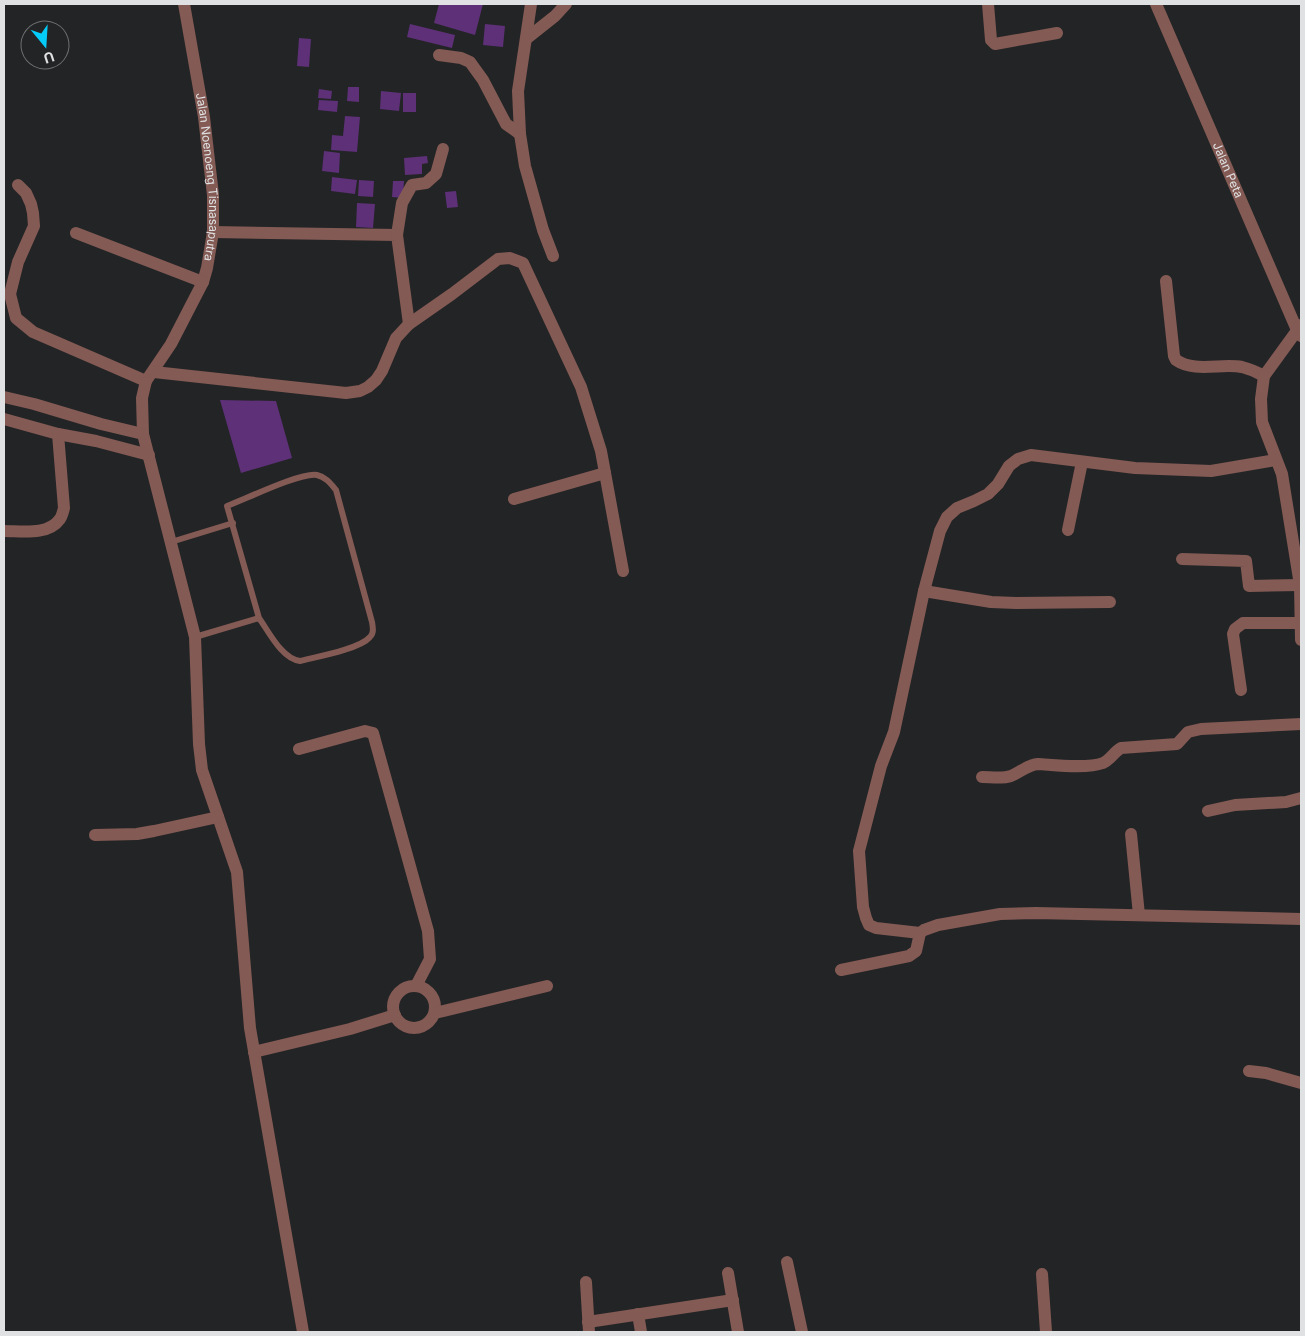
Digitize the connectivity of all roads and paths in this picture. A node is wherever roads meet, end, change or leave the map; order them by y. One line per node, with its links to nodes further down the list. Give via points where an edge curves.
1 (184, 4): 12 (street, Jalan Noenoeng Tisnasaputra, via 204,117 213,195)
2 (530, 4): 7 (street)
3 (566, 4): 7 (street)
4 (988, 4): 6 (street, via 990,40 995,44)
5 (1156, 4): 19 (street, Jalan Peta)
6 (1057, 33)
7 (526, 39): 9 (street, via 518,92)
8 (439, 55): 9 (street, via 470,62 506,124)
9 (520, 134): 15 (street, via 525,166)
10 (443, 149): 14 (street, via 436,174 426,183 412,186 402,203)
11 (18, 185): 21 (street, via 31,204 34,226 18,262 10,294 16,318 33,332)
12 (213, 232): 14 (street); 16 (street, Jalan Noenoeng Tisnasaputra)
13 (76, 233): 16 (street)
14 (397, 235): 18 (street)
15 (553, 256)
16 (203, 282): 21 (street, Jalan Noenoeng Tisnasaputra, via 172,344)
17 (1166, 282): 20 (street, via 1176,360 1187,366 1241,367)
18 (409, 324): 21 (street, via 396,338 382,372 360,391 346,393); 31 (street, via 498,259 510,258 523,263 581,387)
19 (1300, 330): 20 (street)
20 (1264, 376): 29 (street, via 1262,422)
21 (150, 377): 27 (street, Jalan Noenoeng Tisnasaputra, via 142,398)
22 (4, 397): 23 (street)
23 (34, 404): 25 (street); 27 (street)
24 (4, 419): 25 (street)
25 (29, 426): 26 (street)
26 (58, 434): 28 (street); 34 (street, via 64,508 61,518 40,531)
27 (143, 434): 28 (street, Jalan Noenoeng Tisnasaputra)
28 (148, 455): 36 (street, Jalan Noenoeng Tisnasaputra)
29 (1276, 460): 30 (street, via 1211,471); 39 (street, via 1282,474)
30 (1082, 462): 35 (street); 40 (street, via 1030,455 1008,466 988,494 957,508 947,517 940,531)
31 (605, 473): 32 (street); 38 (street)
32 (514, 499)
33 (232, 523): 36 (lane); 42 (lane); 42 (lane, via 227,506 297,478 317,475 324,478 336,490 373,629 372,636 354,647 300,661 286,655)
34 (4, 530)
35 (1068, 530)
36 (171, 542): 44 (street, Jalan Noenoeng Tisnasaputra)
37 (1182, 559): 39 (street, via 1246,561 1249,586)
38 (623, 571)
39 (1300, 585): 43 (street)
40 (924, 591): 41 (street, via 1016,604); 57 (street, via 894,732 880,766 859,851 863,907 870,925)
41 (1110, 602)
42 (260, 618): 44 (lane)
43 (1300, 623): 45 (street); 46 (street, via 1243,623 1235,629)
44 (195, 636): 52 (street, Jalan Noenoeng Tisnasaputra, via 200,757)
45 (1301, 640)
46 (1241, 690)
47 (1301, 724): 49 (street, via 1188,732 1178,744 1121,748 1102,764 1038,764 1012,776)
48 (298, 749): 59 (street, via 365,730 372,733 428,931 430,959)
49 (982, 777)
50 (1301, 798): 51 (street)
51 (1208, 811)
52 (218, 816): 54 (street, via 137,834); 63 (street, Jalan Noenoeng Tisnasaputra, via 236,872)
53 (1132, 834): 55 (street)
54 (94, 835)
55 (1139, 915): 56 (street); 57 (street, via 1000,914 938,925)
56 (1301, 918)
57 (920, 933): 58 (street, via 916,951 909,956)
58 (841, 970)
59 (416, 986): 61 (street, via 434,998); 62 (street, via 402,990 397,996 393,1010)
60 (547, 986): 61 (street)
61 (435, 1012): 62 (street, via 429,1023 418,1028 407,1027)
62 (395, 1015): 63 (street)
63 (254, 1052): 73 (street, Jalan Noenoeng Tisnasaputra)
64 (1249, 1071): 65 (street)
65 (1301, 1083)
66 (787, 1262): 76 (street)
67 (728, 1273): 70 (street)
68 (1042, 1274): 77 (street)
69 (586, 1282): 72 (street)
70 (733, 1300): 71 (street); 75 (street)
71 (638, 1314): 72 (street); 74 (street)
72 (588, 1327)
73 (303, 1332)
74 (641, 1332)
75 (738, 1332)
76 (802, 1332)
77 (1046, 1332)

